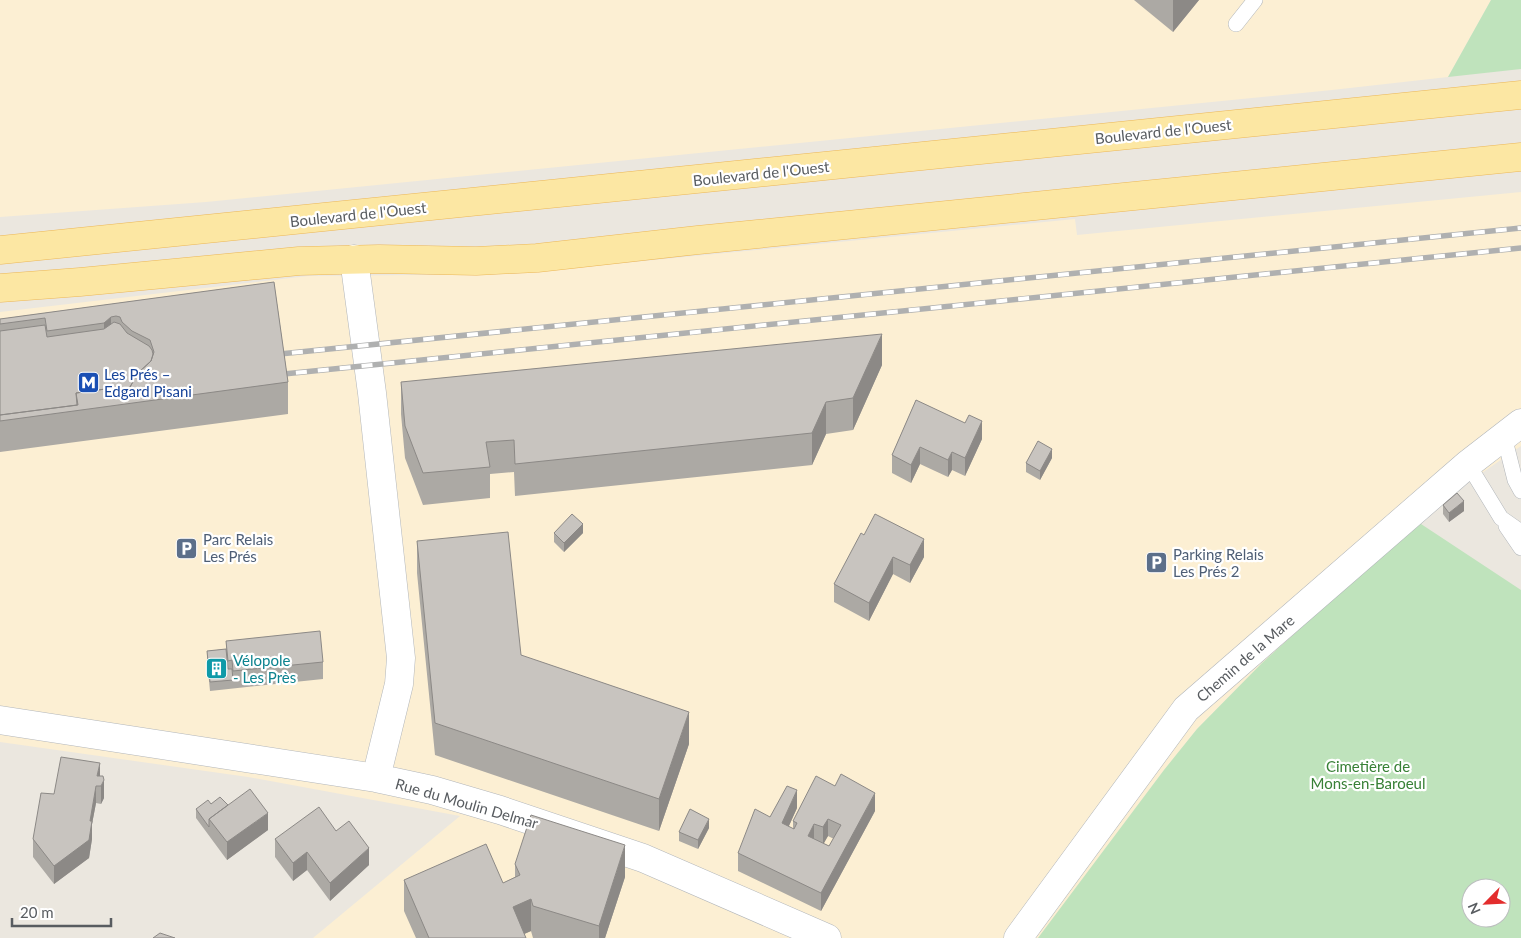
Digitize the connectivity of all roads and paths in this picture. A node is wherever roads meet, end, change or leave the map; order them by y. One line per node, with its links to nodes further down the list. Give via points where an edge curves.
1 (1255, 0): 2 (lane)
2 (1236, 24)
3 (1521, 94): 5 (main road, Boulevard de l'Ouest)
4 (1521, 157): 6 (main road, via 537,258 476,261)
5 (0, 250)
6 (354, 259): 7 (main road); 15 (street, via 401,658 399,684)
7 (0, 288)
8 (1513, 429): 9 (street, Chemin de la Mare); 10 (lane, via 1515,480)
9 (1468, 464): 11 (lane); 17 (street, Chemin de la Mare, via 1186,709)
10 (1521, 491)
11 (1501, 518): 12 (lane); 13 (lane)
12 (1521, 532)
13 (1521, 548)
14 (0, 720): 15 (street, Rue du Moulin Delmar)
15 (376, 778): 16 (street, Rue du Moulin Delmar, via 432,790 643,858)
16 (827, 938)
17 (1018, 938)

